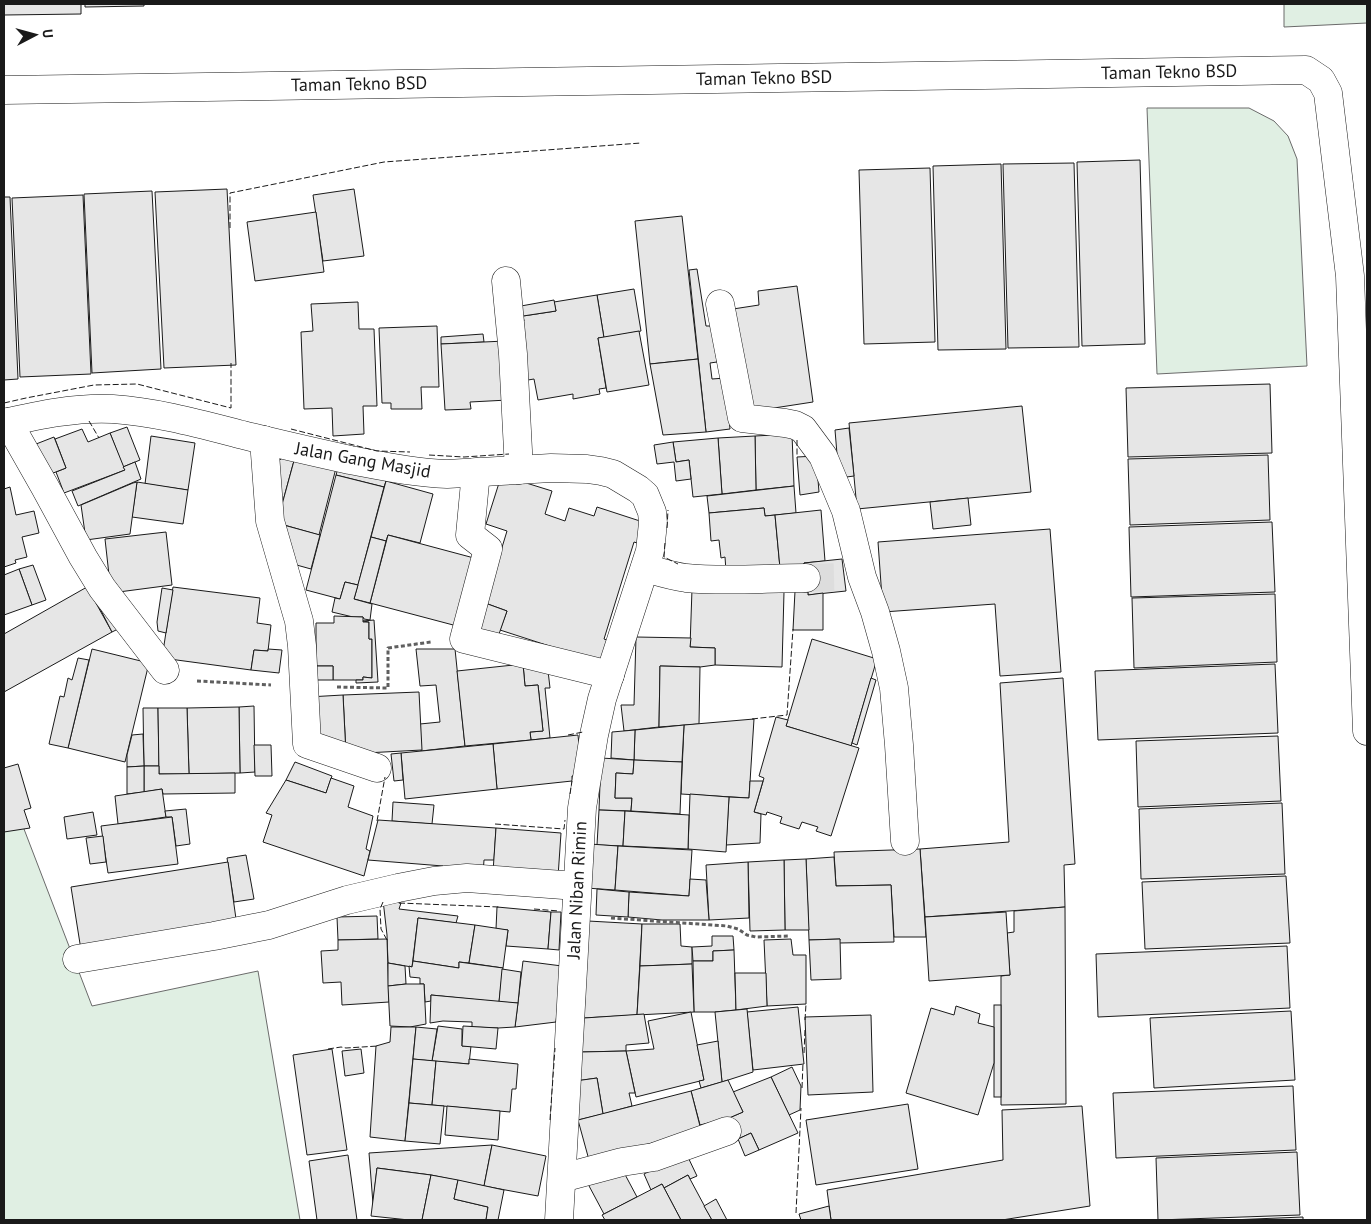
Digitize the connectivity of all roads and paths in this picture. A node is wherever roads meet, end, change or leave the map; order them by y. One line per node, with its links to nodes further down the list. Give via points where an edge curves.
1 (4, 90): 2 (street, Taman Tekno BSD, via 1306,70 1320,80 1328,93)
2 (1359, 276): 15 (street, Taman Tekno BSD)
3 (506, 281): 7 (street)
4 (720, 304): 17 (street, via 742,418 795,425 803,429 823,456 846,511 853,577 875,612 894,688)
5 (6, 422): 6 (street, Jalan Gang Masjid, via 75,410 112,409 149,412); 12 (street, via 102,588)
6 (264, 440): 8 (street, Jalan Gang Masjid, via 382,466 434,473); 14 (street, via 270,521 299,620)
7 (519, 470): 8 (street, Jalan Gang Masjid); 9 (street, Jalan Gang Masjid, via 601,471 613,474 638,489 649,502 653,523)
8 (476, 472): 11 (street, via 470,535 488,549)
9 (645, 568): 10 (street, via 686,578); 13 (street, Jalan Niban Rimin)
10 (806, 578)
11 (464, 638): 13 (street); 14 (path, via 388,648 388,688)
12 (166, 670): 14 (path, via 173,677 188,680)
13 (610, 675): 18 (street, Jalan Niban Rimin, via 594,735 582,808)
14 (304, 687): 16 (street, via 307,744)
15 (1367, 731)
16 (377, 768)
17 (905, 841)
18 (577, 886): 19 (street, Jalan Niban Rimin); 21 (street, via 467,878 434,881 347,900 270,925)
19 (575, 916): 20 (path, via 727,926 756,937); 23 (street, Jalan Niban Rimin)
20 (790, 936)
21 (77, 960)
22 (727, 1131): 23 (street, via 654,1157)
23 (562, 1178): 24 (street, Jalan Niban Rimin)
24 (559, 1220)

